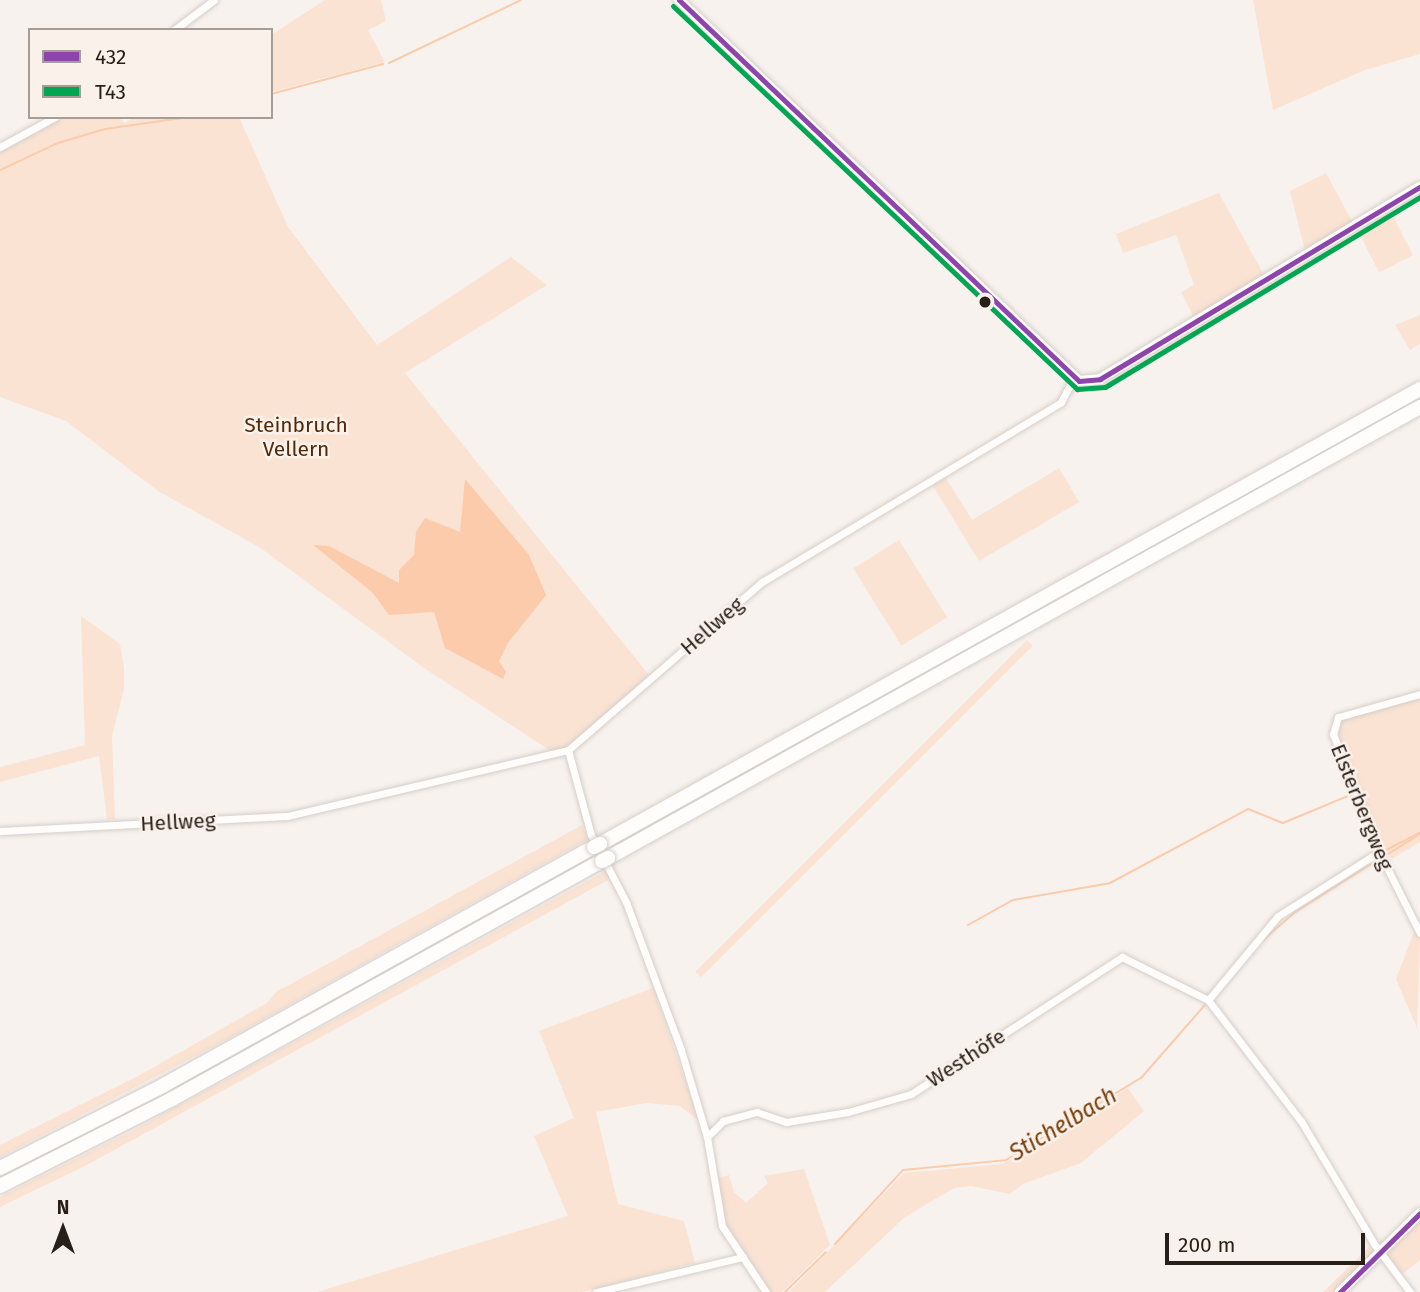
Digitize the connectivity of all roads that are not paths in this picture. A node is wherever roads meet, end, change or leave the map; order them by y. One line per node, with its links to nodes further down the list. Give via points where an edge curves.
1 (214, 0): 3 (street)
2 (678, 0): 7 (main road)
3 (177, 28)
4 (51, 119): 5 (street)
5 (0, 147)
6 (1420, 187): 7 (main road, via 1100,379)
7 (1073, 379): 11 (street, Hellweg, via 1060,402 762,582)
8 (1420, 388): 17 (highway, via 164,1085)
9 (1420, 407): 18 (highway, via 172,1099)
10 (1420, 694): 13 (street, Elsterbergweg, via 1338,717 1333,734)
11 (568, 750): 12 (street, Hellweg, via 287,816); 16 (street, via 591,835 626,902)
12 (0, 831)
13 (1379, 852): 14 (street, Elsterbergweg); 15 (street, via 1278,916)
14 (1420, 933)
15 (1208, 1000): 16 (street, Westhöfe, via 1122,957 911,1094 848,1112 786,1122 757,1112 723,1121); 20 (street, via 1301,1121)
16 (707, 1137): 21 (street, via 722,1226)
17 (0, 1168)
18 (0, 1186)
19 (1420, 1213): 20 (street)
20 (1380, 1253): 24 (street); 25 (street)
21 (743, 1257): 22 (street); 23 (street)
22 (596, 1292)
23 (766, 1292)
24 (1340, 1292)
25 (1410, 1292)

